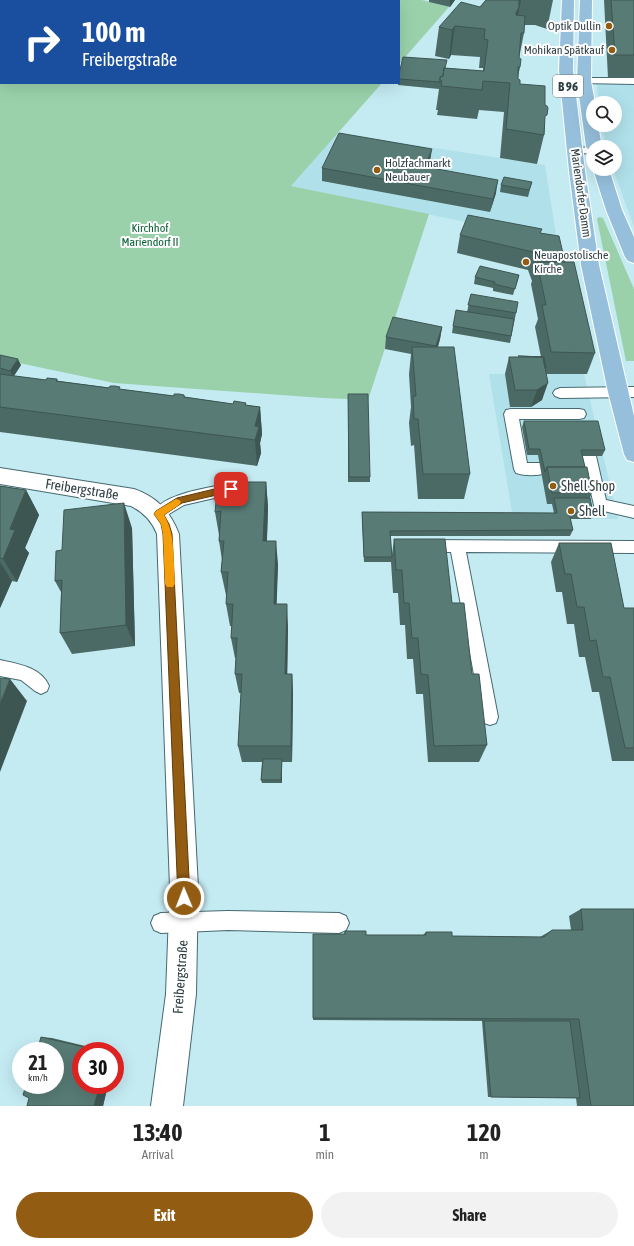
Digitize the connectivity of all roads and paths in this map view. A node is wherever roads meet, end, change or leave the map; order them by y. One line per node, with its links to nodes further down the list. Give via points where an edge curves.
1 (568, 0): 6 (main road, Mariendorfer Damm / B 96, via 566,70)
2 (586, 0): 3 (main road, Mariendorfer Damm / B 96)
3 (584, 81): 4 (lane); 5 (main road, Mariendorfer Damm / B 96)
4 (634, 81)
5 (593, 140)
6 (574, 150): 7 (lane); 10 (main road, Mariendorfer Damm / B 96, via 590,265)
7 (586, 151)
8 (602, 176): 9 (main road, Mariendorfer Damm, via 614,210)
9 (632, 248)
10 (626, 392): 12 (lane); 13 (main road, Mariendorfer Damm / B 96)
11 (560, 393): 12 (lane)
12 (574, 393): 15 (lane, via 581,420 536,421 512,414 521,469)
13 (634, 454)
14 (588, 464): 18 (lane, via 600,505)
15 (541, 469)
16 (0, 476): 19 (street, Freibergstraße, via 134,498)
17 (231, 489): 19 (lane, via 180,500)
18 (634, 512)
19 (159, 514): 26 (street, Freibergstraße, via 168,534 184,879)
20 (410, 546): 21 (lane)
21 (457, 546): 22 (lane); 25 (lane)
22 (634, 548)
23 (0, 668): 24 (lane, via 25,673)
24 (41, 686)
25 (490, 716)
26 (173, 922): 27 (lane, via 238,920); 28 (street, Freibergstraße, via 181,994)
27 (339, 923)
28 (167, 1106)

